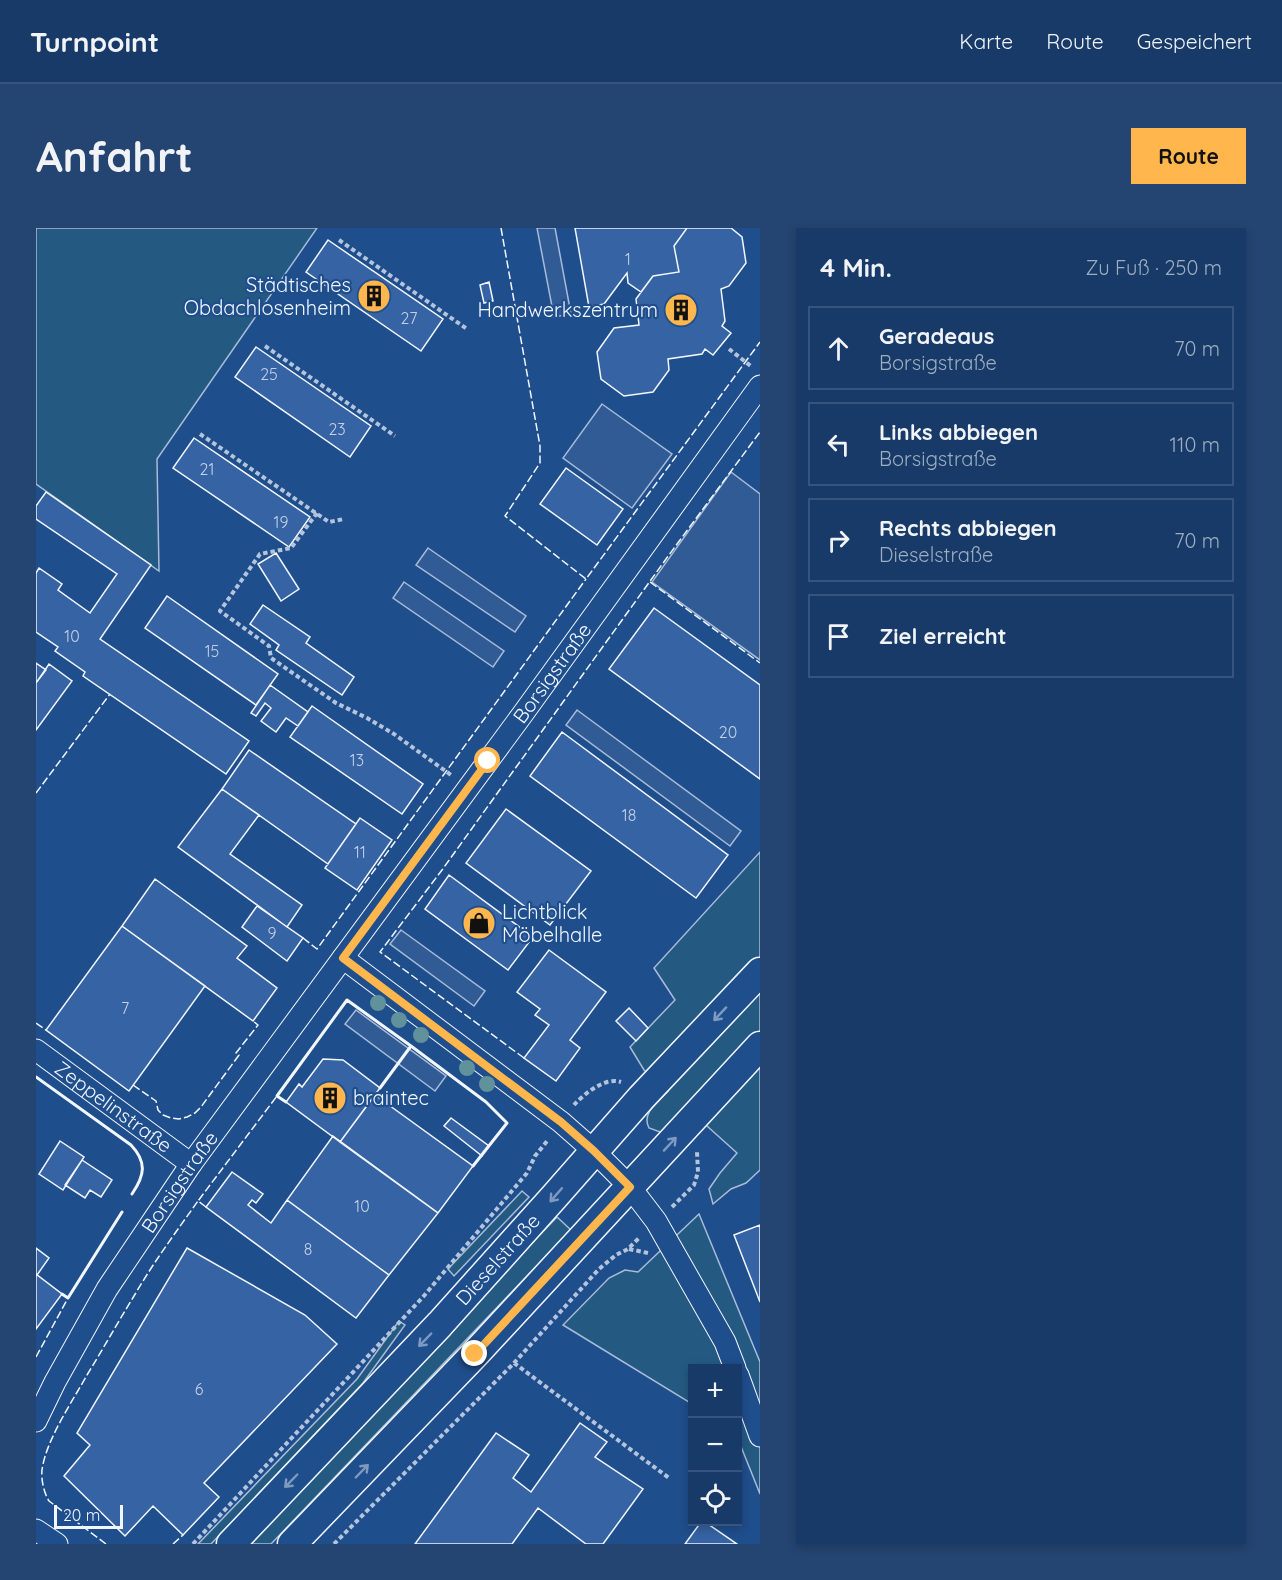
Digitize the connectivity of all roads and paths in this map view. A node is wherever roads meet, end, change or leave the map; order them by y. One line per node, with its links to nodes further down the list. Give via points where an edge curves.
1 (339, 240): 2 (path)
2 (467, 328)
3 (265, 346): 8 (path)
4 (729, 349): 5 (path)
5 (760, 372)
6 (760, 386): 11 (street, Borsigstraße)
7 (200, 434): 9 (path)
8 (395, 436)
9 (317, 513): 10 (path, via 329,522); 11 (path, via 291,548 260,554 220,611 269,645 271,658 336,703 394,734)
10 (344, 519)
11 (469, 787): 12 (street, Borsigstraße)
12 (343, 958): 17 (street); 18 (street, Borsigstraße)
13 (760, 972): 17 (main road, Dieselstraße, one-way to 17)
14 (760, 1046): 20 (main road, one-way to 14)
15 (36, 1050): 18 (street, Zeppelinstraße)
16 (704, 1145): 21 (path, via 697,1152 694,1185)
17 (594, 1151): 20 (street); 31 (main road, Dieselstraße, one-way to 31, via 440,1324)
18 (191, 1164): 25 (street, Borsigstraße, via 107,1289)
19 (528, 1173): 30 (path, via 423,1297)
20 (630, 1187): 21 (street); 32 (main road, one-way to 20)
21 (656, 1221): 22 (path, via 628,1249 599,1269); 23 (street, via 726,1342)
22 (514, 1363): 27 (path); 33 (path)
23 (734, 1364)
24 (742, 1386): 26 (street)
25 (36, 1421)
26 (760, 1436)
27 (669, 1478)
28 (36, 1530): 29 (street)
29 (57, 1544)
30 (193, 1544)
31 (231, 1544)
32 (292, 1544)
33 (334, 1544)

